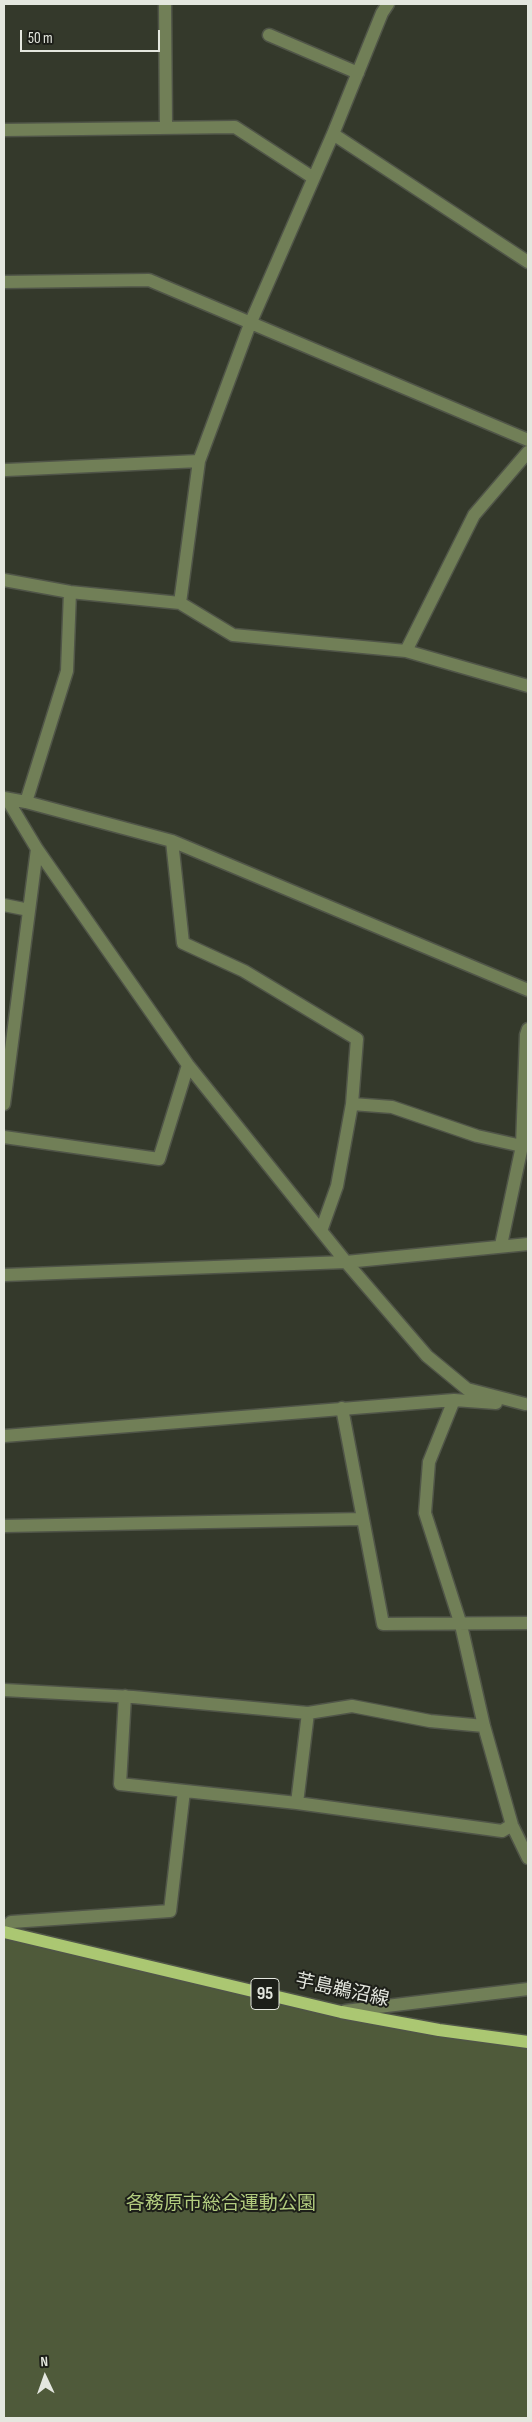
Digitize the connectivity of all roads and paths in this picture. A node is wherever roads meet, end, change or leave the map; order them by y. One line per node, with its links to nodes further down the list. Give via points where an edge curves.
1 (165, 4): 5 (street)
2 (388, 4): 4 (street)
3 (269, 35): 4 (street)
4 (358, 73): 7 (street)
5 (166, 127): 6 (street); 8 (street, via 235,127)
6 (4, 130)
7 (333, 134): 8 (street); 9 (street)
8 (312, 177): 11 (street)
9 (528, 262)
10 (4, 282): 11 (street, via 149,280)
11 (250, 324): 12 (street); 14 (street)
12 (528, 440)
13 (528, 452): 19 (street, via 474,516)
14 (199, 461): 15 (street); 18 (street)
15 (4, 470)
16 (4, 580): 17 (street)
17 (70, 592): 18 (street); 22 (street, via 67,671)
18 (180, 603): 19 (street, via 233,635)
19 (406, 651): 20 (street)
20 (528, 686)
21 (5, 799): 22 (street); 24 (street)
22 (26, 802): 23 (street)
23 (172, 841): 27 (street); 32 (street, via 183,943 244,971 357,1039)
24 (38, 849): 26 (street); 30 (street)
25 (4, 905): 26 (street)
26 (29, 910): 28 (street)
27 (528, 990)
28 (9, 1027): 31 (street)
29 (528, 1029): 34 (street)
30 (188, 1065): 33 (street, via 159,1159); 35 (street)
31 (4, 1104)
32 (352, 1104): 34 (street, via 392,1108 477,1136); 35 (street, via 337,1186)
33 (4, 1137)
34 (522, 1146): 37 (street)
35 (321, 1231): 38 (street)
36 (528, 1244): 37 (street)
37 (501, 1245): 38 (street)
38 (346, 1262): 39 (street); 41 (street, via 427,1356 467,1389)
39 (4, 1275)
40 (454, 1400): 41 (street); 42 (street); 47 (street, via 429,1462 425,1513)
41 (527, 1405)
42 (342, 1408): 43 (street); 44 (street)
43 (4, 1436)
44 (363, 1519): 45 (street); 47 (street, via 383,1624)
45 (4, 1526)
46 (528, 1623): 47 (street)
47 (461, 1625): 51 (street)
48 (4, 1690): 49 (street)
49 (125, 1696): 50 (street); 52 (street, via 120,1784)
50 (308, 1713): 51 (street, via 352,1706 430,1721); 53 (street)
51 (484, 1726): 54 (street)
52 (184, 1791): 53 (street); 56 (street, via 170,1911 11,1922)
53 (297, 1803): 54 (street, via 502,1832)
54 (512, 1825): 55 (street)
55 (528, 1858)
56 (4, 1930): 58 (main road, 芋島鵜沼線 / 95)
57 (528, 1989): 58 (street)
58 (340, 2012): 59 (main road, 芋島鵜沼線 / 95)
59 (528, 2042)

